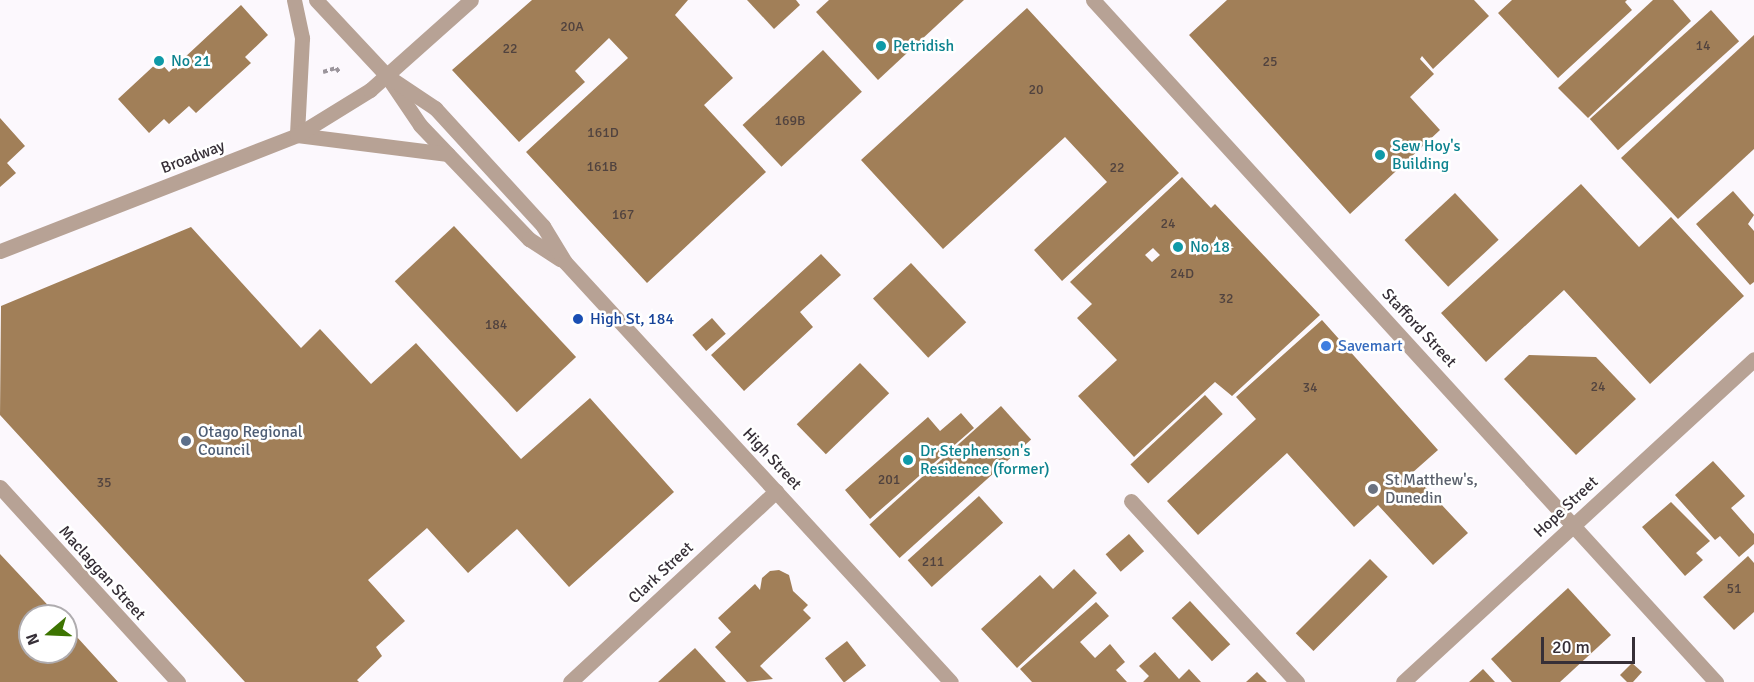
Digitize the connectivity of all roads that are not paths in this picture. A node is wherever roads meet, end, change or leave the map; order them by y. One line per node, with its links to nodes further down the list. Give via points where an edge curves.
1 (294, 0): 6 (street, via 302,38)
2 (316, 0): 5 (street, High Street)
3 (471, 0): 5 (street, Broadway)
4 (1093, 0): 16 (street, Stafford Street)
5 (387, 76): 6 (street, Broadway, via 348,107); 7 (street, High Street, via 420,125); 10 (street, High Street, via 435,108 543,226)
6 (297, 135): 7 (street); 8 (street, Broadway)
7 (448, 154): 10 (street, High Street, via 529,238)
8 (24, 242): 9 (street, Broadway); 11 (street)
9 (0, 251)
10 (565, 262): 14 (street, High Street)
11 (0, 264)
12 (1754, 359): 16 (street, Hope Street)
13 (0, 487): 17 (street, Maclaggan Street)
14 (776, 491): 18 (street, Clark Street); 19 (street, High Street)
15 (1131, 501): 20 (street)
16 (1573, 524): 21 (street, Hope Street); 22 (street, Stafford Street)
17 (178, 682)
18 (570, 682)
19 (951, 682)
20 (1297, 682)
21 (1403, 682)
22 (1716, 682)

